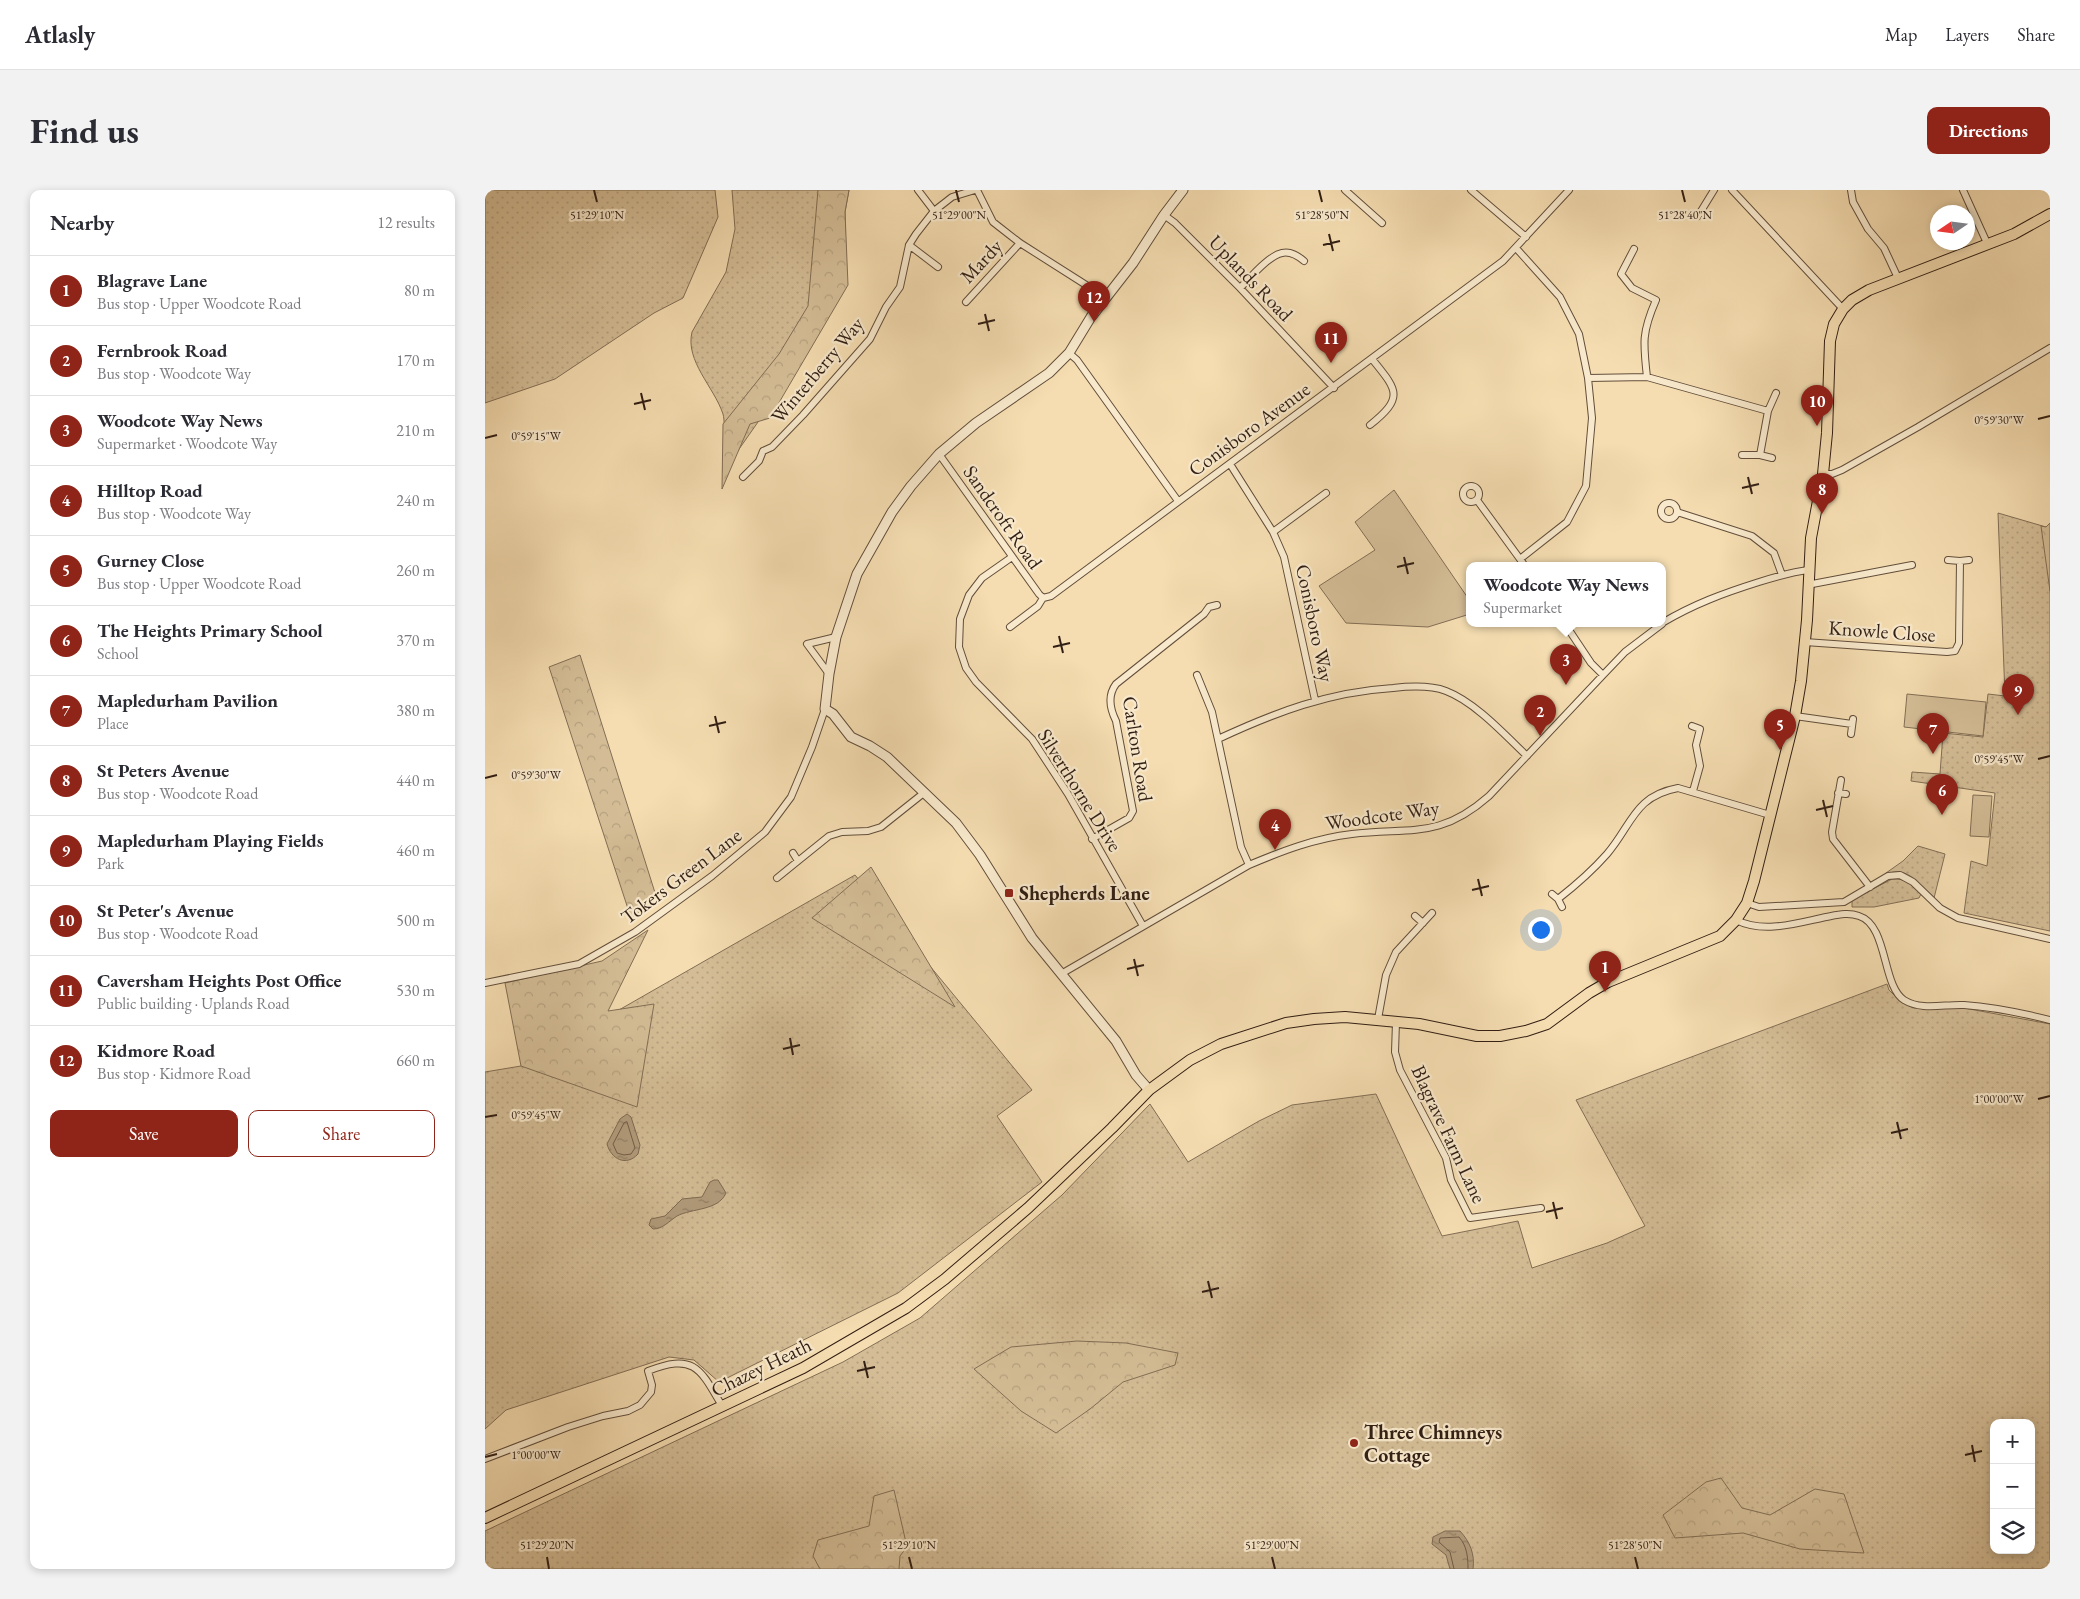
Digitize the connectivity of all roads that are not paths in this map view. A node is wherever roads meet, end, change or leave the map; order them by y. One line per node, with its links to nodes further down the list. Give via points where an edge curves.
1 (918, 190): 11 (street)
2 (976, 190): 11 (street, Winterberry Way, via 952,197); 17 (street, via 993,222)
3 (1183, 190): 13 (street)
4 (1345, 190): 15 (street)
5 (1471, 190): 16 (street)
6 (1569, 190): 16 (street, Conisboro Avenue)
7 (1714, 190): 14 (street)
8 (1732, 190): 28 (street)
9 (1851, 190): 24 (street, via 1853,202 1868,229 1884,248)
10 (1963, 190): 18 (street)
11 (934, 211): 19 (street, Winterberry Way)
12 (2050, 214): 18 (main road, via 2014,234)
13 (1164, 215): 25 (street, Uplands Road); 26 (street, via 1133,263)
14 (1698, 216)
15 (1382, 223)
16 (1526, 237): 20 (street, Conisboro Avenue)
17 (1020, 243): 26 (street); 27 (street, Mardy)
18 (1987, 244): 24 (main road)
19 (909, 246): 23 (street); 44 (street, Winterberry Way, via 900,287 870,339 803,415 772,447 763,451 759,461)
20 (1516, 248): 31 (street, Conisboro Avenue); 33 (street, via 1560,297 1579,334)
21 (1634, 249): 32 (street, via 1621,274 1632,288 1656,300 1644,336)
22 (1304, 261): 25 (street, via 1295,254 1283,252)
23 (938, 267)
24 (1898, 278): 28 (main road, via 1860,295)
25 (1240, 288): 34 (street, Uplands Road)
26 (1105, 297): 30 (street)
27 (966, 302)
28 (1843, 309): 43 (main road, Chazey Heath, via 1834,324 1830,342)
29 (2050, 348): 43 (street, via 1842,470)
30 (1069, 353): 38 (street, via 1049,373 976,423); 47 (street)
31 (1372, 359): 34 (street, Conisboro Avenue); 37 (street, via 1394,392 1387,412)
32 (1647, 377): 33 (street); 36 (street)
33 (1588, 378): 51 (street, via 1592,418 1586,486 1567,522)
34 (1334, 388): 42 (street, Conisboro Avenue)
35 (1776, 393): 36 (street)
36 (1768, 411): 40 (street)
37 (1370, 425)
38 (939, 454): 50 (street, Sandcroft Road); 66 (street, via 892,512 857,574)
39 (1742, 455): 40 (street)
40 (1760, 455): 41 (street)
41 (1771, 458)
42 (1230, 464): 47 (street, Conisboro Avenue); 49 (street, Conisboro Way)
43 (1823, 474): 57 (main road, Chazey Heath)
44 (743, 477)
45 (1325, 493): 49 (street)
46 (1477, 500): 51 (street)
47 (1178, 501): 60 (street, Conisboro Avenue, via 1051,596)
48 (1677, 512): 58 (street, via 1752,536 1774,553)
49 (1273, 532): 71 (street, Conisboro Way, via 1296,606)
50 (1012, 557): 60 (street, Sandcroft Road); 84 (street, Silverthorne Drive, via 982,578 969,595 960,619 959,647 966,668 976,682 1032,739)
51 (1520, 559): 55 (street)
52 (1948, 560): 54 (street)
53 (1969, 560): 54 (street)
54 (1960, 561): 67 (street, Knowle Close, via 1959,644 1955,651)
55 (1522, 562)
56 (1912, 565): 59 (street)
57 (1808, 570): 58 (street, Woodcote Way); 59 (main road, Chazey Heath)
58 (1782, 575): 62 (street, Woodcote Way, via 1689,607)
59 (1807, 584): 67 (main road, Chazey Heath)
60 (1043, 598): 63 (street, Conisboro Avenue, via 1038,606)
61 (1217, 605): 84 (street, Carlton Road, via 1209,607 1111,690 1110,708 1116,721 1133,811 1129,818)
62 (1666, 621)
63 (1010, 627)
64 (1567, 627): 70 (street)
65 (1658, 627): 70 (street, Woodcote Way, via 1625,652)
66 (836, 637): 68 (street); 68 (street, via 807,644)
67 (1805, 642): 73 (main road, Chazey Heath)
68 (829, 674): 72 (street)
69 (1197, 675): 76 (street, via 1212,712)
70 (1603, 675): 77 (street, Woodcote Way)
71 (1315, 700): 76 (street, via 1266,717); 77 (street, via 1363,690 1416,686 1447,691 1478,710)
72 (825, 709): 80 (street, via 851,737 887,757); 103 (street, Tokers Green Lane, via 791,797 765,832 712,876 635,932 579,964)
73 (1795, 716): 75 (street, via 1853,721); 83 (main road, Chazey Heath)
74 (1692, 726): 79 (street, via 1703,730 1696,745 1700,766)
75 (1851, 734)
76 (1218, 739): 87 (street, via 1241,847)
77 (1527, 756): 87 (street, Woodcote Way, via 1472,811 1449,823 1420,831 1352,834 1323,839)
78 (1841, 780): 81 (street)
79 (1693, 791): 83 (street); 91 (street, via 1664,790 1649,798 1608,853)
80 (925, 792): 86 (street, via 881,827 829,836); 102 (street, via 955,822 980,855 1032,938)
81 (1838, 793): 82 (street); 89 (street, via 1833,840)
82 (1846, 794)
83 (1770, 815): 93 (main road, Chazey Heath)
84 (1093, 839): 100 (street, Silverthorne Drive)
85 (793, 853): 86 (street)
86 (798, 861): 88 (street)
87 (1249, 865): 100 (street, Woodcote Way)
88 (777, 878)
89 (1870, 887): 92 (street); 101 (street, via 1892,875 1905,876 1940,908 1958,918)
90 (1551, 894): 91 (street)
91 (1558, 899): 94 (street)
92 (1844, 902): 93 (street, via 1759,908); 96 (street)
93 (1747, 903): 98 (main road, Chazey Heath)
94 (1562, 907)
95 (1432, 913): 99 (street)
96 (1843, 914): 98 (street, via 1788,925 1755,927); 105 (street, via 1868,920 1879,940 1892,984 1906,1001 1931,1007 1962,1005 1991,1008)
97 (1415, 916): 99 (street)
98 (1737, 920): 106 (main road, Chazey Heath, via 1720,936 1608,982 1547,1024 1526,1032 1477,1036)
99 (1423, 923): 104 (street, via 1396,952 1386,975)
100 (1143, 926): 102 (street, Woodcote Way)
101 (2050, 939)
102 (1061, 974): 107 (street, via 1116,1041)
103 (485, 983)
104 (1378, 1019): 106 (main road, Chazey Heath); 107 (main road, Chazey Heath, via 1314,1019 1255,1032 1190,1060)
105 (2050, 1020)
106 (1396, 1022): 108 (street, Blagrave Farm Lane, via 1395,1052 1400,1070 1446,1158 1451,1180 1470,1218)
107 (1149, 1090): 109 (main road, Chazey Heath, via 1028,1208 906,1308 803,1368)
108 (1541, 1208)
109 (722, 1406): 110 (street, via 700,1372 679,1362 667,1364 648,1371 651,1392 640,1405 568,1427); 111 (main road, Chazey Heath)
110 (485, 1459)
111 (485, 1518)

